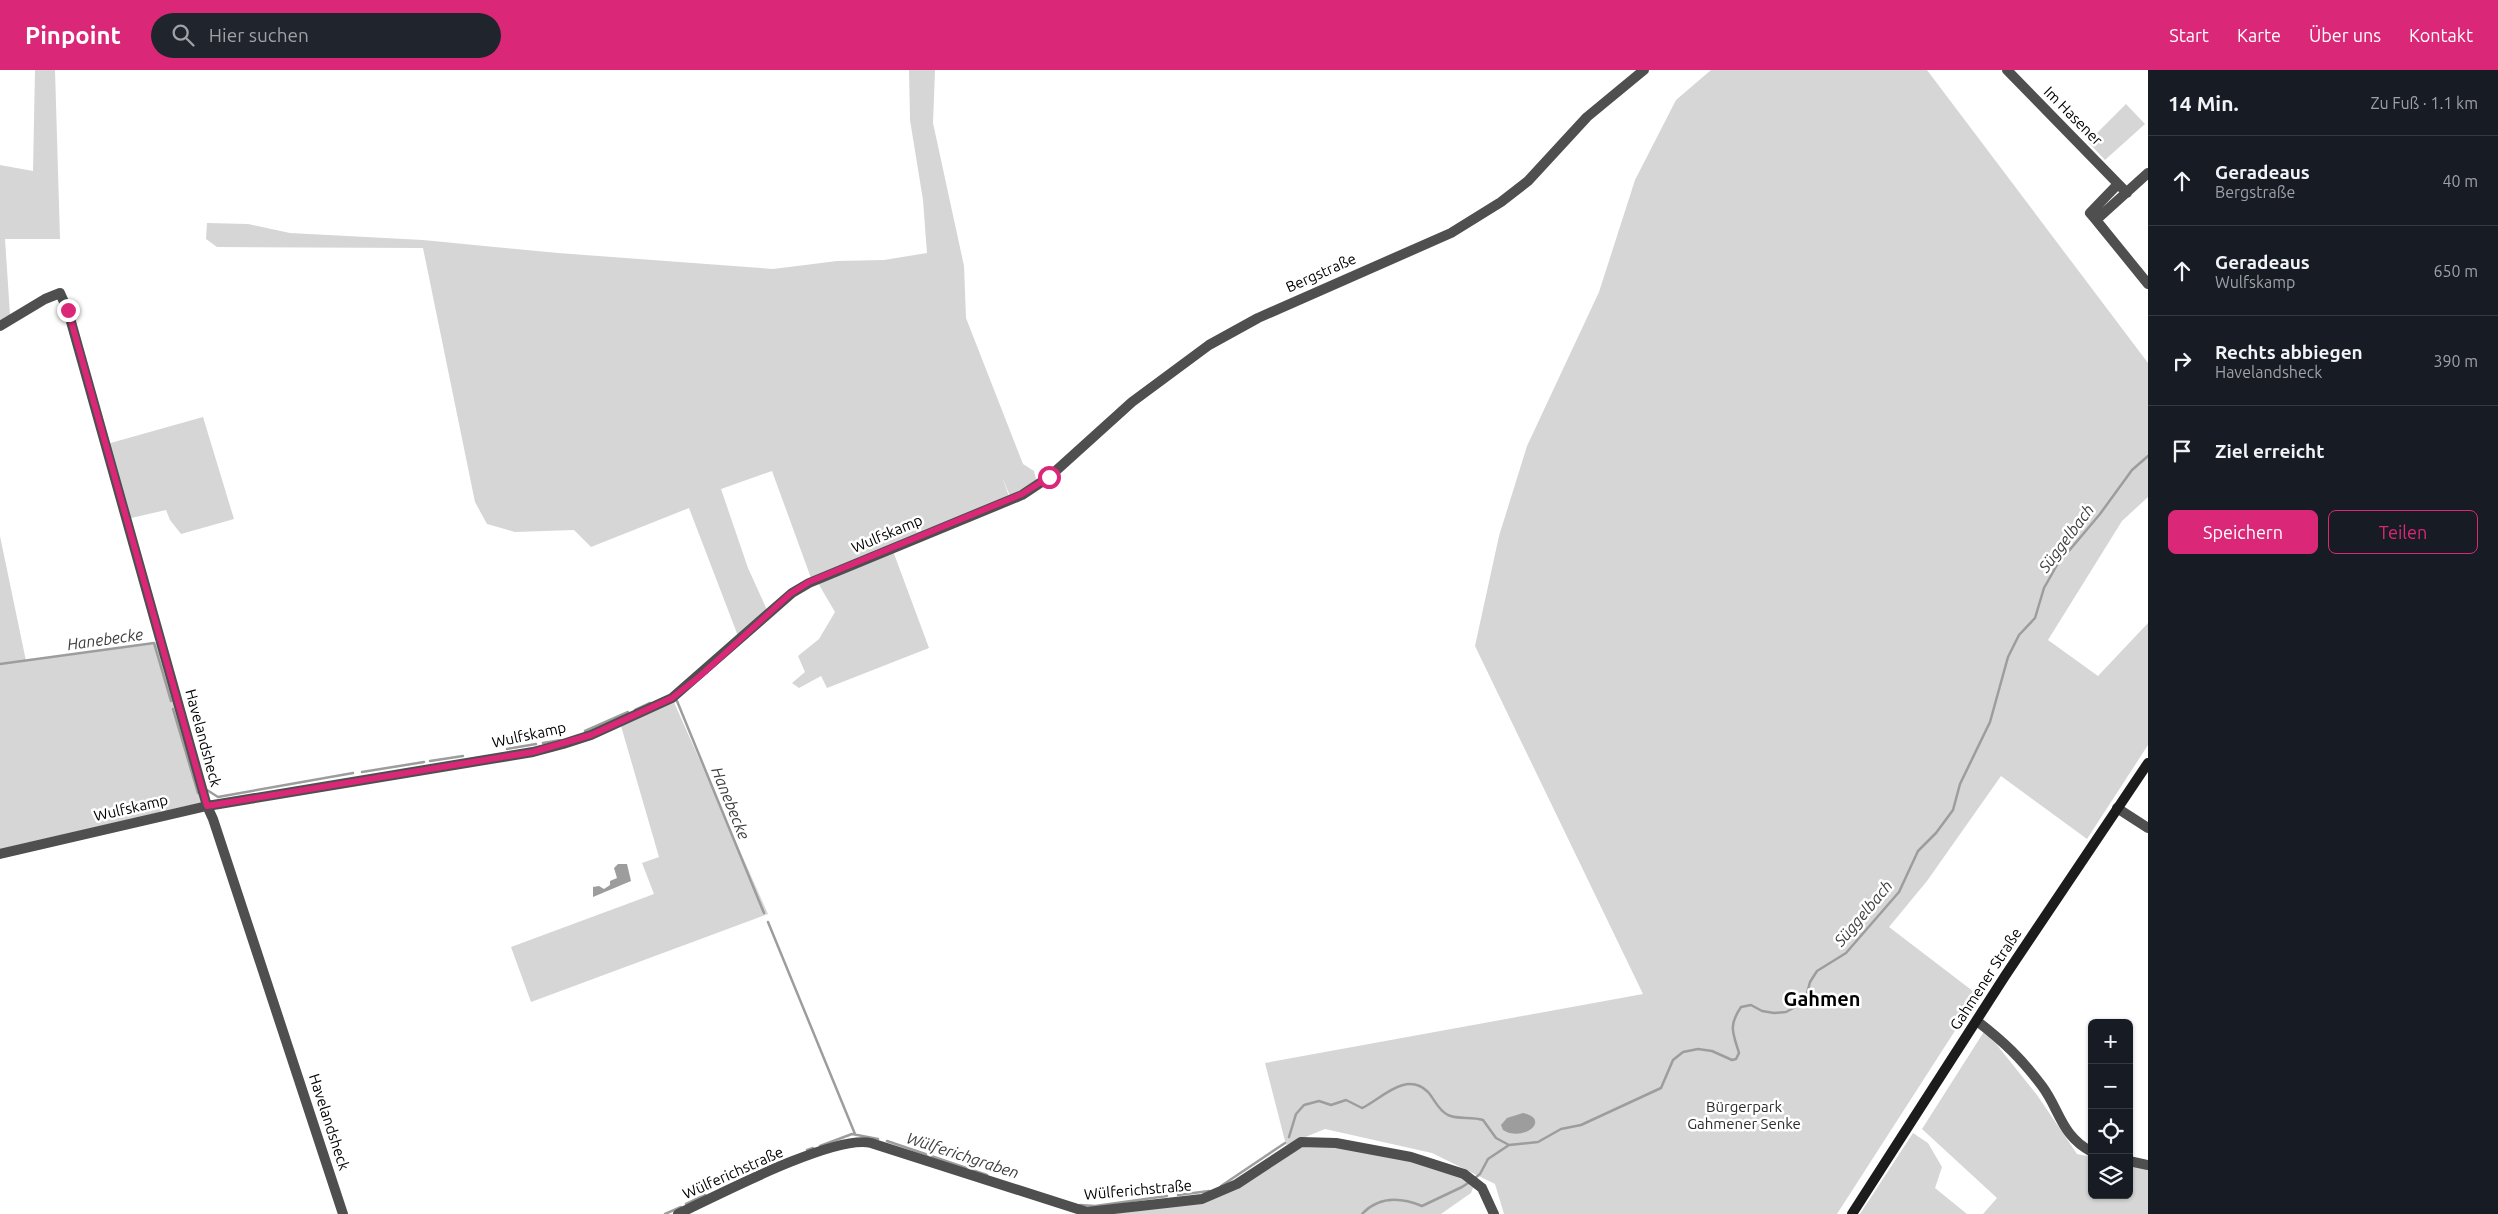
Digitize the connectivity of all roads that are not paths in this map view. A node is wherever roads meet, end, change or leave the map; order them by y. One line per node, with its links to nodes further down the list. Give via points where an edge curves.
1 (1644, 70): 9 (street, Bergstraße, via 1586,118 1528,181 1501,202 1451,233 1258,318 1209,345 1132,402 1049,477)
2 (2007, 70): 4 (street, Im Hasener)
3 (2148, 173): 5 (street)
4 (2118, 184): 5 (street, Im Hasener); 6 (street, via 2090,213)
5 (2127, 193): 6 (street)
6 (2096, 220): 7 (street)
7 (2148, 284)
8 (0, 326): 11 (street, Havelandsheck, via 60,293 68,310)
9 (1006, 501): 11 (street, Wulfskamp, via 809,582 790,594 672,698 591,735 533,752)
10 (2148, 763): 12 (main road, Gahmener Straße)
11 (207, 806): 14 (street, Wulfskamp); 19 (street, Havelandsheck)
12 (2117, 808): 13 (street); 15 (main road, Gahmener Straße)
13 (2148, 828)
14 (0, 854)
15 (1977, 1020): 16 (street, via 2010,1046 2044,1088 2061,1123 2078,1145); 22 (main road, Gahmener Straße)
16 (2088, 1150)
17 (2133, 1162): 18 (street)
18 (2148, 1165)
19 (343, 1214)
20 (678, 1214): 21 (street, Wülferichstraße, via 782,1166 853,1142 871,1143 1087,1212 1202,1199 1237,1184 1301,1142 1313,1141 1375,1149 1464,1174 1477,1182)
21 (1494, 1214)
22 (1852, 1214)

